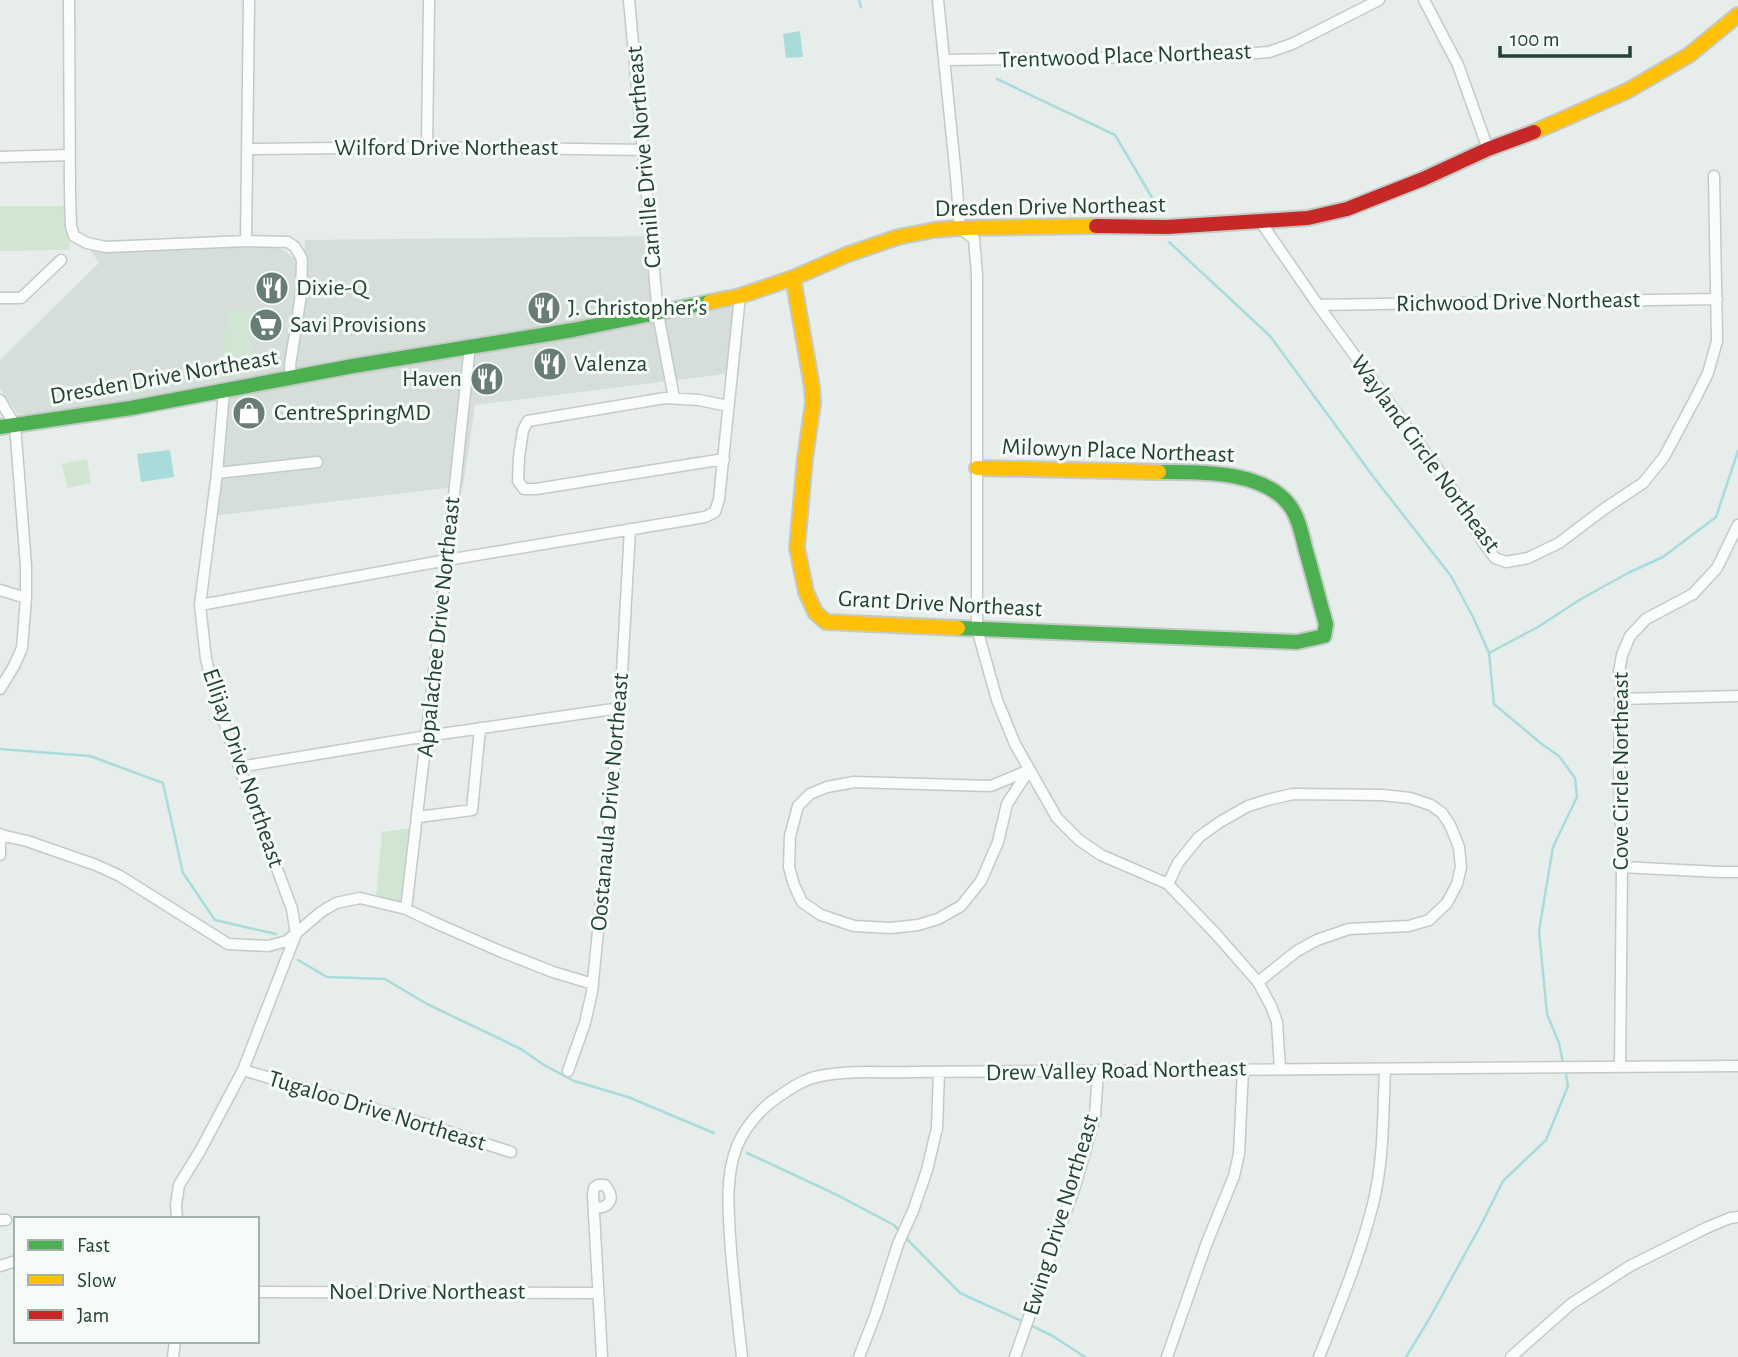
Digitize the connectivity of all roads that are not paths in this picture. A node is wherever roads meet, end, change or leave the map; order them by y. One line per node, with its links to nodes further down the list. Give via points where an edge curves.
1 (69, 0): 14 (street)
2 (249, 0): 11 (street)
3 (429, 0): 10 (street)
4 (629, 0): 13 (street, Camille Drive Northeast)
5 (938, 0): 9 (street)
6 (1379, 0): 9 (street, Trentwood Place Northeast, via 1269,52)
7 (1424, 0): 12 (street, via 1458,65)
8 (1738, 15): 12 (street, Dresden Drive Northeast, via 1689,55 1627,91)
9 (944, 60): 18 (street)
10 (427, 147): 11 (street, Wilford Drive Northeast); 13 (street, Wilford Drive Northeast)
11 (248, 149): 19 (street)
12 (1488, 149): 17 (street, Dresden Drive Northeast, via 1347,209 1308,218)
13 (644, 150): 26 (street, Camille Drive Northeast)
14 (70, 155): 15 (street); 19 (street, via 71,226 74,236 88,243 106,247)
15 (0, 157)
16 (1714, 176): 24 (street, Wayland Circle Northeast)
17 (1260, 221): 18 (street, Dresden Drive Northeast, via 1167,227); 25 (street, Wayland Circle Northeast)
18 (960, 228): 21 (street, Dresden Drive Northeast, via 898,237); 37 (street, via 974,239 978,275)
19 (246, 241): 28 (street, via 288,242 302,257)
20 (61, 260): 23 (street, via 21,299)
21 (793, 278): 22 (street, Dresden Drive Northeast); 46 (street, Grant Drive Northeast, via 813,403 797,548 815,612 825,622)
22 (740, 296): 26 (street, Dresden Drive Northeast); 32 (street)
23 (0, 298)
24 (1717, 299): 25 (street, Richwood Drive Northeast); 25 (street, Wayland Circle Northeast, via 1717,341 1708,373 1664,457 1643,483 1559,542 1528,558 1506,562 1495,558 1483,542 1452,489)
25 (1318, 305)
26 (658, 314): 27 (street, Dresden Drive Northeast); 30 (street, Camille Drive Northeast)
27 (470, 346): 28 (street, Dresden Drive Northeast); 42 (street, Appalachee Drive Northeast)
28 (291, 379): 29 (street, Dresden Drive Northeast)
29 (224, 391): 33 (street, Dresden Drive Northeast); 38 (street, Ellijay Drive Northeast)
30 (674, 398): 32 (street); 35 (street, via 528,421 518,481 524,489 536,489)
31 (0, 400): 33 (street)
32 (728, 406): 35 (street)
33 (15, 425): 34 (street, Dresden Drive Northeast); 44 (street)
34 (0, 426)
35 (724, 459): 41 (street, via 715,512)
36 (317, 462): 38 (street)
37 (977, 468): 39 (street, Milowyn Place Northeast, via 1181,472); 46 (street)
38 (217, 473): 45 (street, Ellijay Drive Northeast)
39 (1257, 482): 46 (street, Grant Drive Northeast, via 1291,507 1326,624 1324,636 1297,642)
40 (1738, 525): 49 (street, Cove Circle Northeast, via 1717,568 1693,594 1646,619 1630,636 1620,664)
41 (630, 529): 42 (street); 50 (street, Oostanaula Drive Northeast)
42 (447, 560): 45 (street); 52 (street, Appalachee Drive Northeast)
43 (0, 590): 44 (street)
44 (26, 598): 47 (street, via 22,648)
45 (200, 605): 53 (street, Ellijay Drive Northeast, via 206,659)
46 (977, 629): 54 (street, via 997,700)
47 (0, 690)
48 (1738, 696): 49 (street)
49 (1620, 699): 58 (street, Cove Circle Northeast)
50 (620, 708): 51 (street); 64 (street, Oostanaula Drive Northeast)
51 (480, 728): 52 (street); 55 (street, via 472,810)
52 (427, 736): 53 (street); 55 (street, Appalachee Drive Northeast)
53 (239, 767): 62 (street, Ellijay Drive Northeast, via 292,909)
54 (1029, 771): 54 (street, via 991,786 853,782 810,794 798,806 789,836 789,867 803,902 821,915 853,926 891,928 938,919 961,906 981,881 998,842 1007,804); 60 (street, via 1057,818 1079,840 1101,855)
55 (418, 817): 61 (street, Appalachee Drive Northeast)
56 (0, 835): 57 (street); 62 (street, via 120,876 228,944 268,946)
57 (0, 855)
58 (1622, 867): 59 (street); 66 (street, Cove Circle Northeast)
59 (1738, 872)
60 (1168, 884): 63 (street); 63 (street, via 1199,837 1248,806 1271,799 1293,794 1382,795 1410,798 1442,813 1459,847 1461,867 1447,903 1429,920 1409,926 1349,929 1317,940)
61 (406, 909): 62 (street, via 360,898 336,903); 64 (street, via 502,952)
62 (296, 934): 69 (street)
63 (1258, 982): 67 (street, via 1277,1023)
64 (593, 984): 72 (street, Oostanaula Drive Northeast)
65 (1738, 1066): 66 (street, Drew Valley Road Northeast)
66 (1620, 1067): 68 (street, Drew Valley Road Northeast)
67 (1280, 1069): 68 (street, Drew Valley Road Northeast); 71 (street, Drew Valley Road Northeast)
68 (1385, 1069): 85 (street, via 1374,1202)
69 (243, 1070): 74 (street, Tugaloo Drive Northeast); 76 (street, via 179,1185)
70 (1098, 1070): 71 (street, Drew Valley Road Northeast); 73 (street, Drew Valley Road Northeast); 83 (street, Ewing Drive Northeast, via 1095,1116 1076,1183)
71 (1243, 1070): 84 (street, via 1234,1176)
72 (568, 1071)
73 (939, 1072): 81 (street, Drew Valley Road Northeast, via 818,1076 796,1084 753,1120 738,1144 727,1203); 82 (street, via 937,1128 927,1170)
74 (511, 1153)
75 (594, 1208): 79 (street)
76 (177, 1217)
77 (1738, 1217): 86 (street, via 1630,1266 1571,1304)
78 (259, 1292): 79 (street, Noel Drive Northeast)
79 (598, 1293): 80 (street)
80 (602, 1357)
81 (742, 1357)
82 (859, 1357)
83 (1015, 1357)
84 (1167, 1357)
85 (1319, 1357)
86 (1511, 1357)

